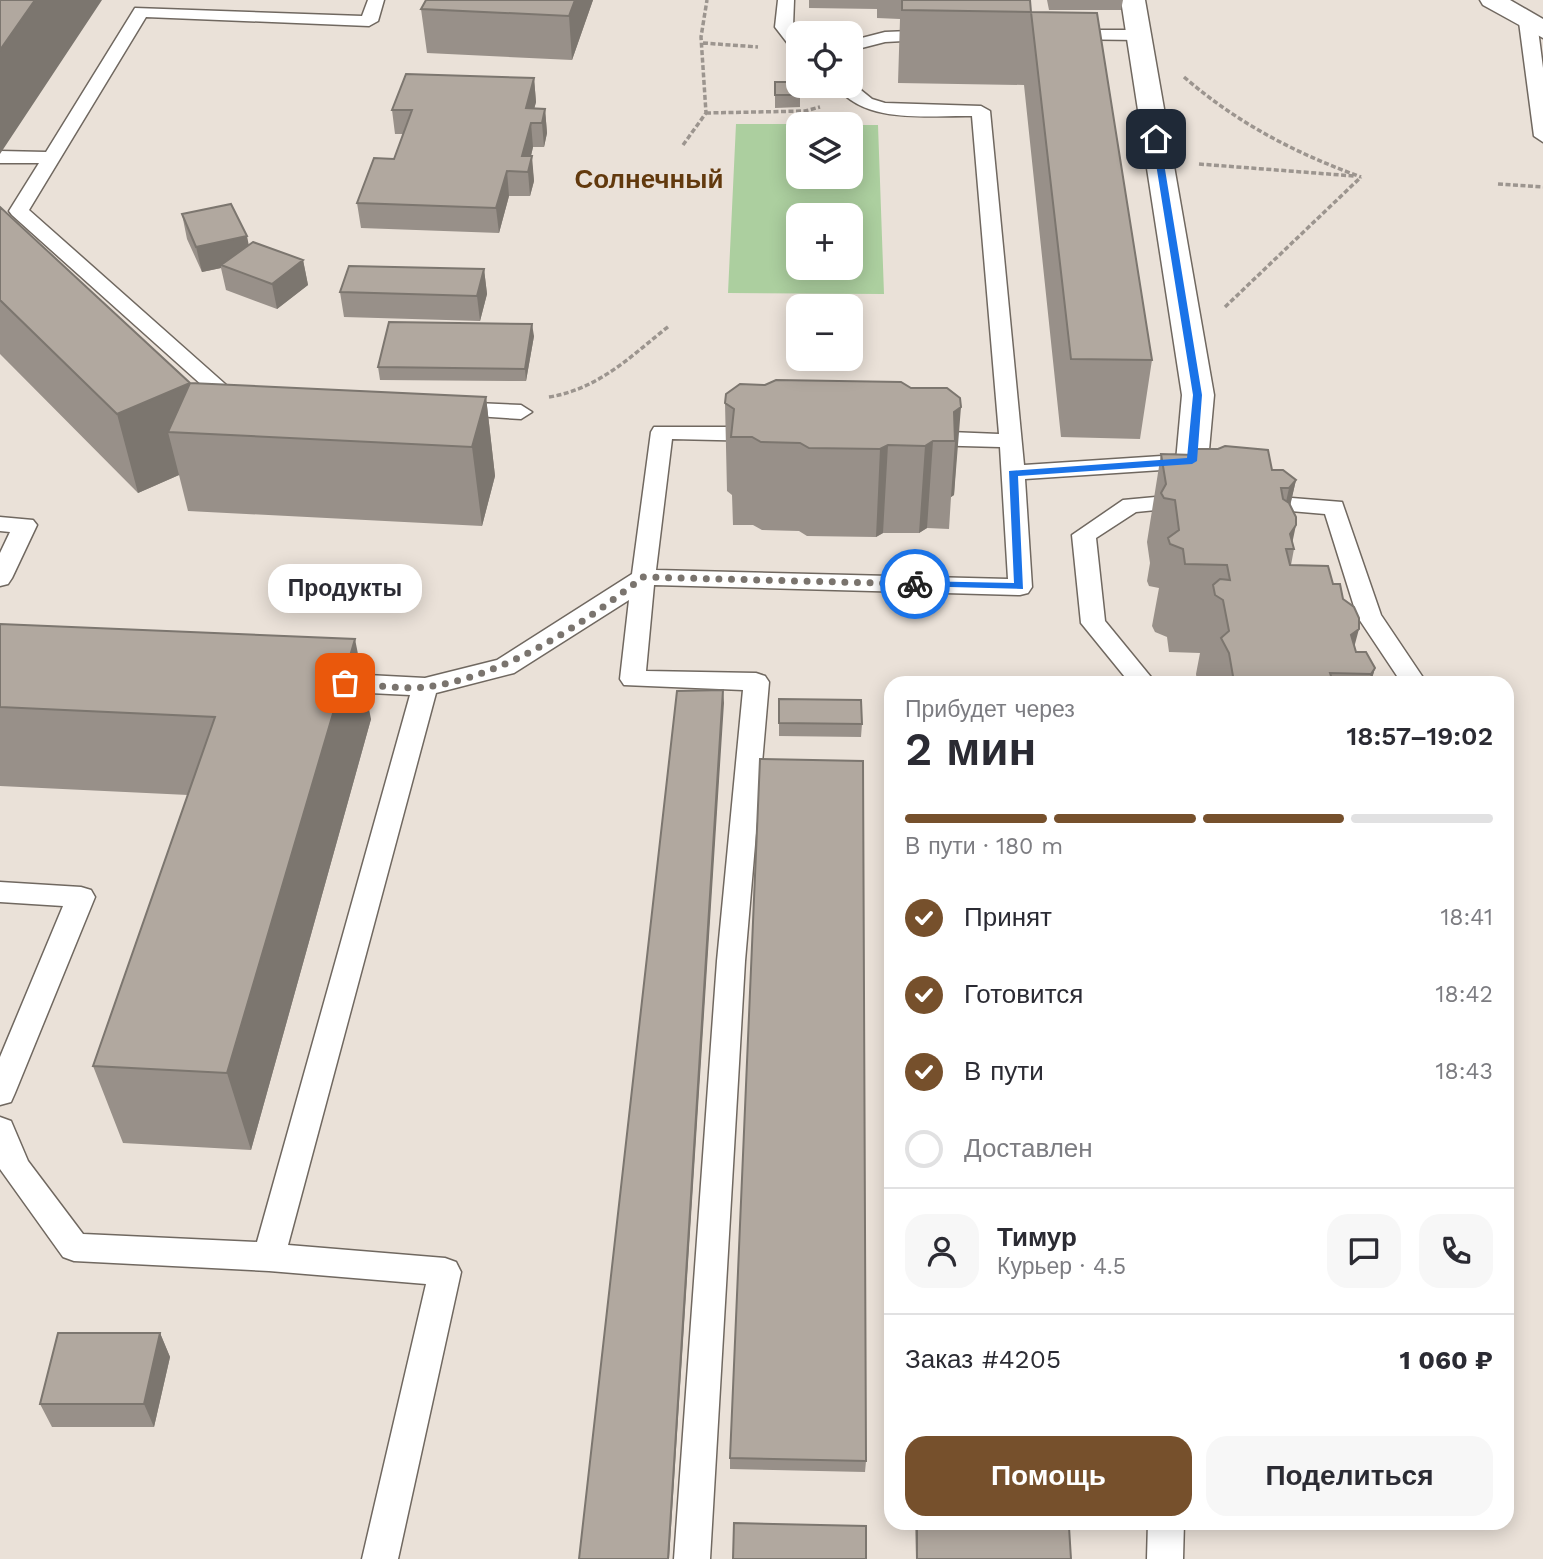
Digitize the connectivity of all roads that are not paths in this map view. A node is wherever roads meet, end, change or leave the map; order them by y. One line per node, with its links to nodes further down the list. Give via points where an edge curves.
1 (376, 0): 15 (lane, via 369,21 141,12)
2 (786, 0): 6 (lane)
3 (1133, 0): 9 (street)
4 (1492, 0): 5 (street)
5 (1535, 26): 11 (lane); 13 (lane)
6 (786, 30)
7 (948, 35): 10 (lane, via 884,37)
8 (1044, 35): 9 (lane)
9 (1139, 35): 22 (street, via 1198,395)
10 (863, 43)
11 (1543, 44)
12 (860, 98): 21 (lane, via 884,108 981,111)
13 (1543, 136)
14 (0, 156): 15 (lane)
15 (51, 158): 17 (lane, via 19,211)
16 (520, 412): 18 (lane, via 442,409)
17 (251, 416)
18 (432, 417)
19 (787, 435): 25 (lane, via 662,432)
20 (899, 438): 21 (lane)
21 (1011, 441): 23 (lane)
22 (1192, 461): 23 (lane)
23 (1013, 473): 25 (lane, via 1020,587)
24 (0, 524): 26 (lane, via 25,525)
25 (643, 577): 30 (lane, via 505,667); 38 (lane, via 633,679 756,682 731,961)
26 (0, 578)
27 (1137, 676): 28 (lane, via 1093,623 1084,534 1131,505 1217,500 1334,507 1369,616)
28 (1410, 676)
29 (305, 681): 30 (lane)
30 (425, 687): 35 (lane)
31 (0, 892): 32 (lane, via 81,897)
32 (0, 1093)
33 (0, 1130): 34 (lane)
34 (8, 1174): 35 (lane, via 74,1247)
35 (269, 1257): 37 (lane, via 445,1272)
36 (1166, 1530): 39 (lane)
37 (380, 1559)
38 (692, 1559)
39 (1164, 1559)

